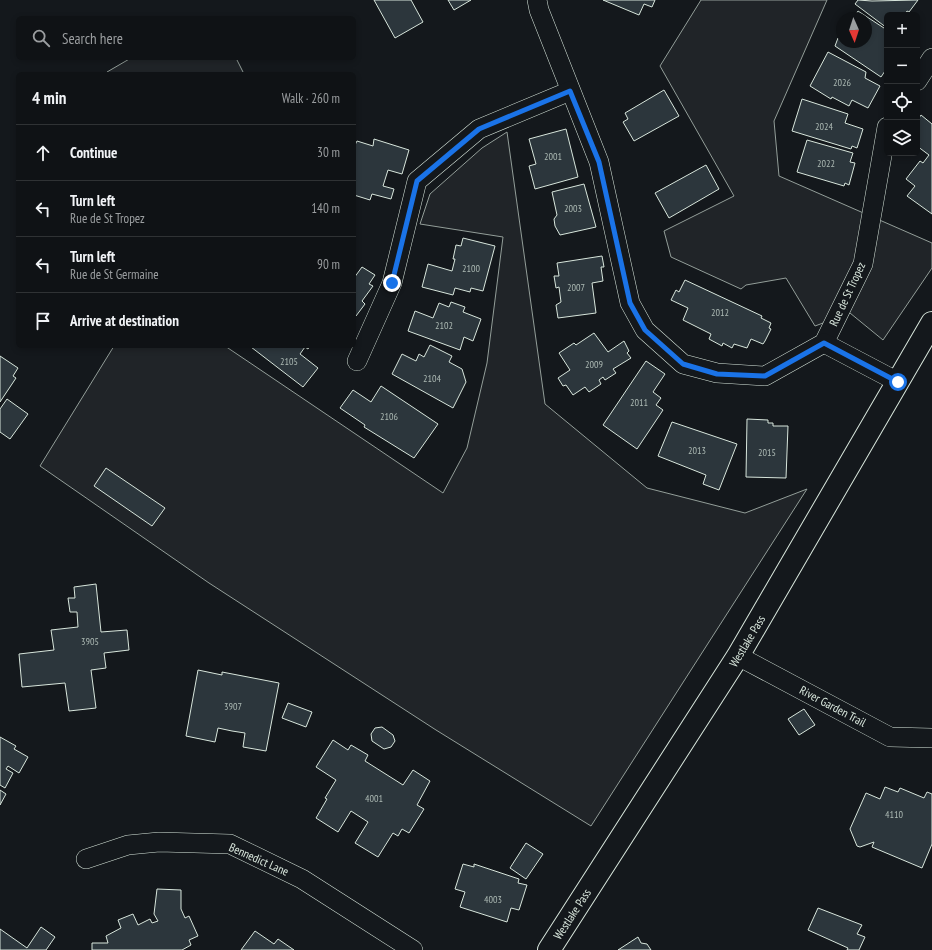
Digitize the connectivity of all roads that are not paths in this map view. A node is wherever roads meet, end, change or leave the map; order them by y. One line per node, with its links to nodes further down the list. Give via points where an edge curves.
1 (537, 0): 4 (street)
2 (932, 58): 3 (street)
3 (920, 76)
4 (570, 91): 7 (street, via 599,162 630,303 645,330 683,364 717,374 765,376); 8 (street, via 479,129 417,181 392,283)
5 (884, 144): 7 (street, Rue de St Tropez, via 863,264)
6 (932, 324): 9 (street, Westlake Pass)
7 (824, 343): 9 (street)
8 (357, 361)
9 (898, 382): 10 (street, Westlake Pass)
10 (738, 656): 11 (street, River Garden Trail, via 890,737); 14 (street, Westlake Pass)
11 (932, 738)
12 (86, 859): 13 (street, Bennedict Lane, via 128,846 159,842 230,844 302,879)
13 (413, 950)
14 (549, 950)

